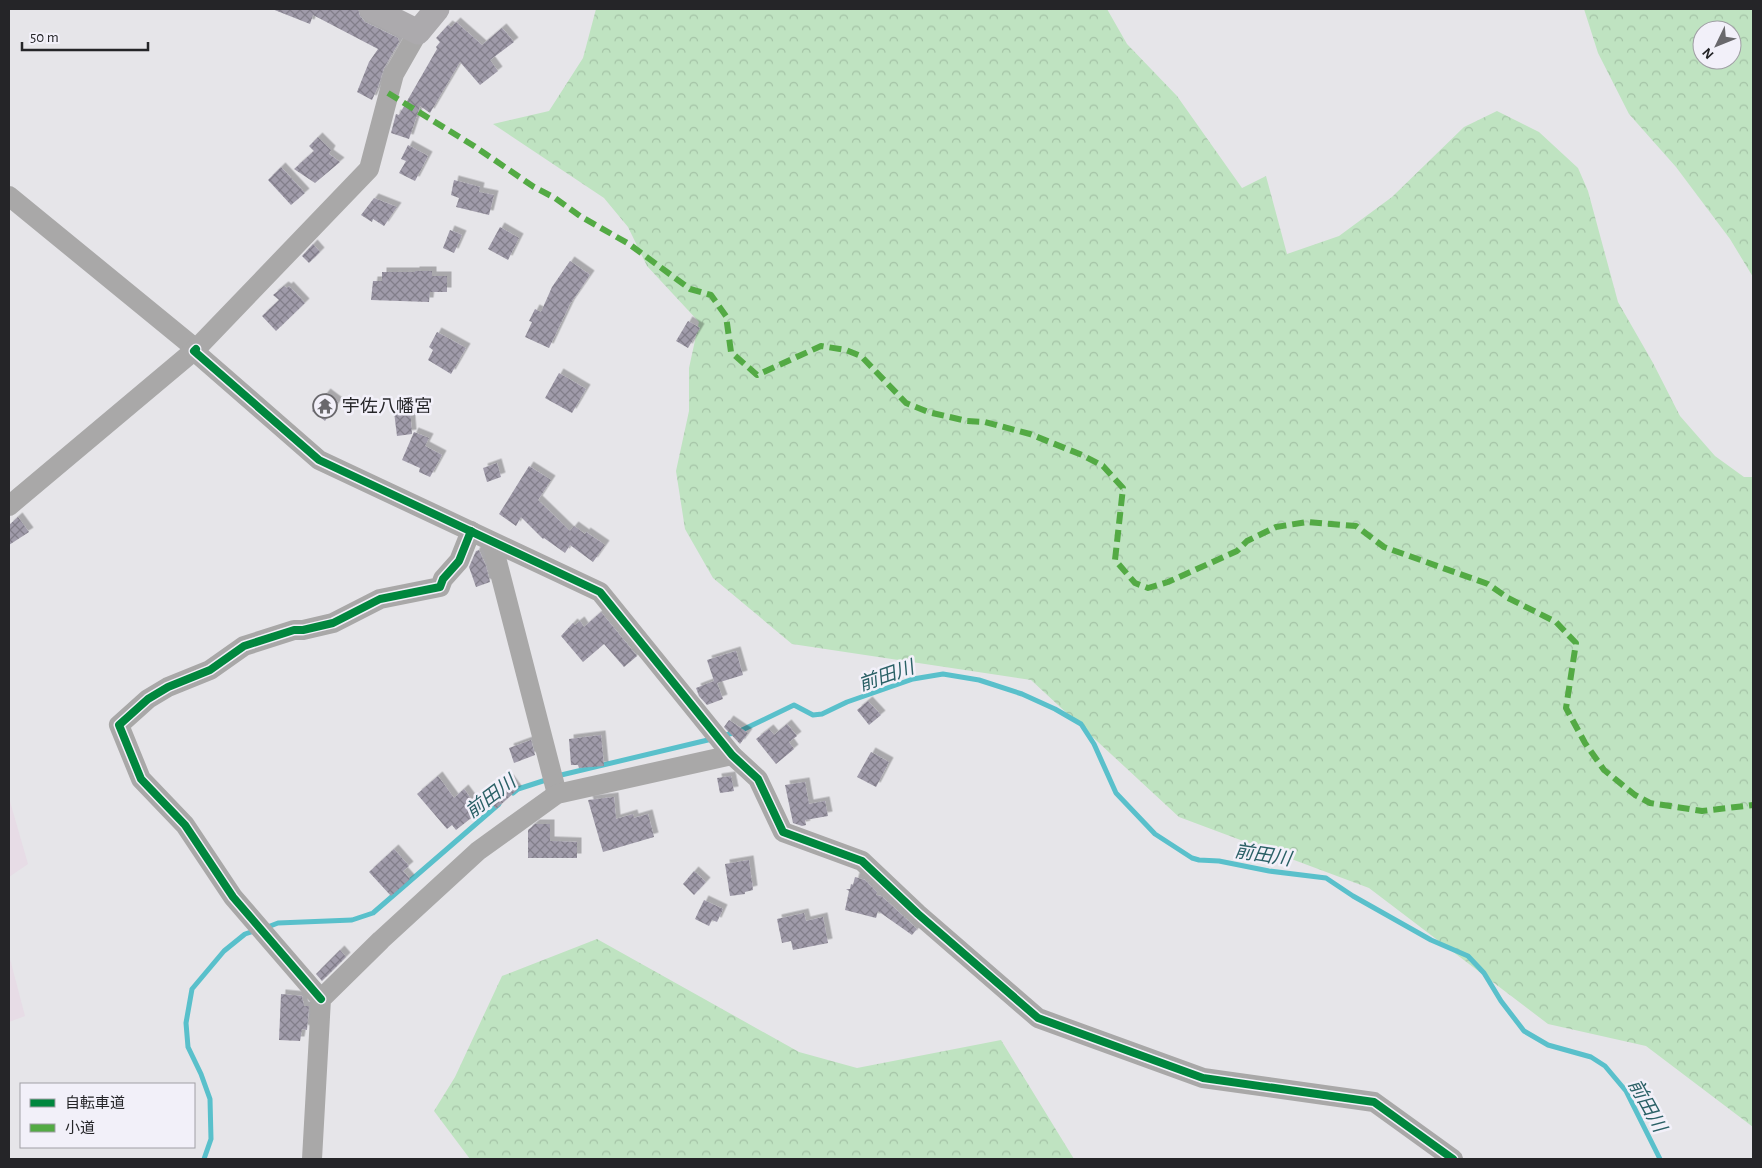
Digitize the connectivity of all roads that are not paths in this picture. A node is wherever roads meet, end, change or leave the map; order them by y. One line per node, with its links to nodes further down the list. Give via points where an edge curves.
1 (372, 9): 3 (main road)
2 (437, 9): 3 (main road)
3 (418, 32): 5 (street, via 394,74 369,169)
4 (9, 196): 5 (street)
5 (195, 350): 6 (street); 7 (street, via 318,460)
6 (9, 506)
7 (471, 531): 8 (street); 11 (street, via 459,561 440,587 380,600 333,624 294,630 244,646 210,670 148,699 119,726 141,779 186,825 233,897)
8 (492, 542): 9 (street, via 600,592); 10 (street)
9 (732, 755): 10 (street); 13 (street, via 758,779 783,832 862,861 1038,1018 1203,1078 1374,1102)
10 (557, 794): 11 (street, via 478,851)
11 (321, 999): 12 (street)
12 (312, 1159)
13 (1454, 1159)

